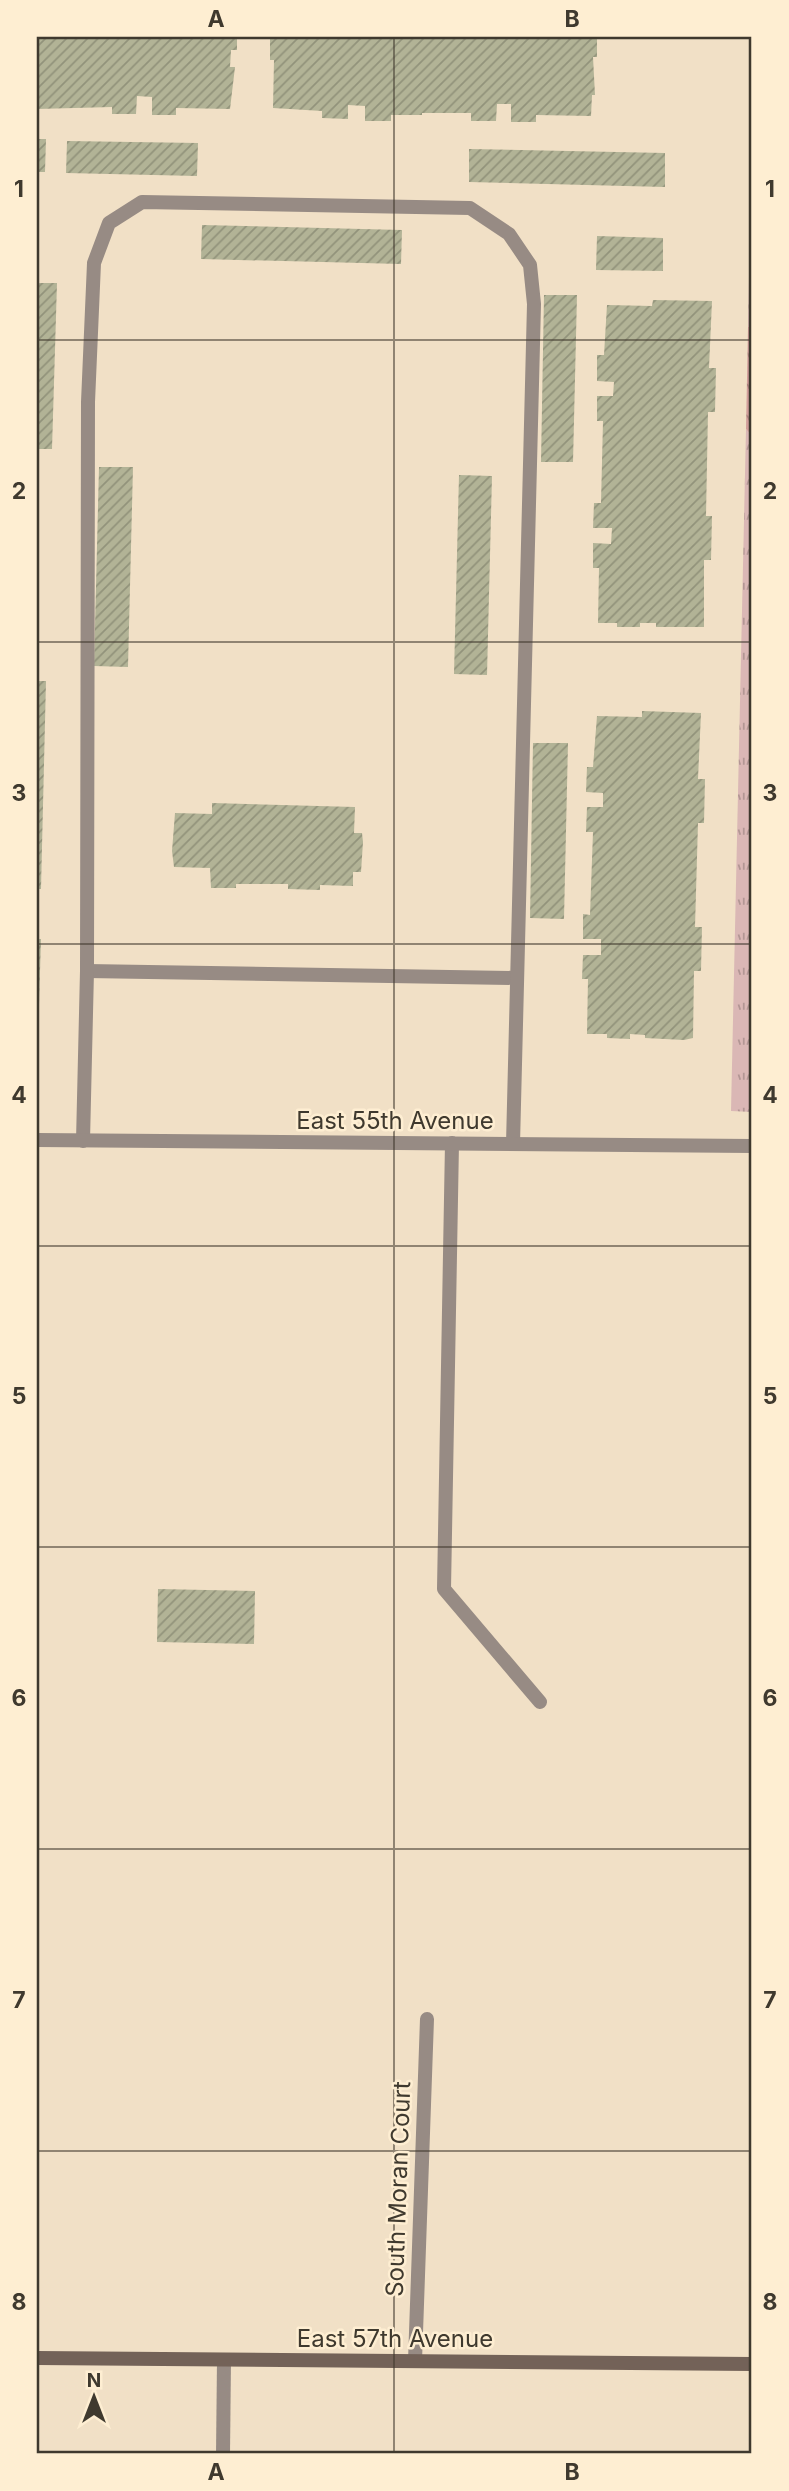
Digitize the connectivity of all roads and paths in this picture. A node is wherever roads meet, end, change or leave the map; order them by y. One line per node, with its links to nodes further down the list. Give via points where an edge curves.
1 (87, 971): 2 (street); 2 (street, via 88,402 94,262 109,223 142,202 470,208 509,234 530,265 533,318); 4 (street)
2 (517, 978): 6 (street)
3 (37, 1140): 4 (street, East 55th Avenue)
4 (83, 1141): 5 (street, East 55th Avenue)
5 (452, 1143): 6 (street, East 55th Avenue); 8 (street, via 444,1589)
6 (513, 1144): 7 (street, East 55th Avenue)
7 (752, 1146)
8 (540, 1702)
9 (427, 2019): 12 (street, South Moran Court)
10 (37, 2357): 11 (main road, East 57th Avenue)
11 (223, 2360): 12 (main road, East 57th Avenue); 14 (street)
12 (415, 2361): 13 (main road, East 57th Avenue)
13 (752, 2364)
14 (223, 2454)

